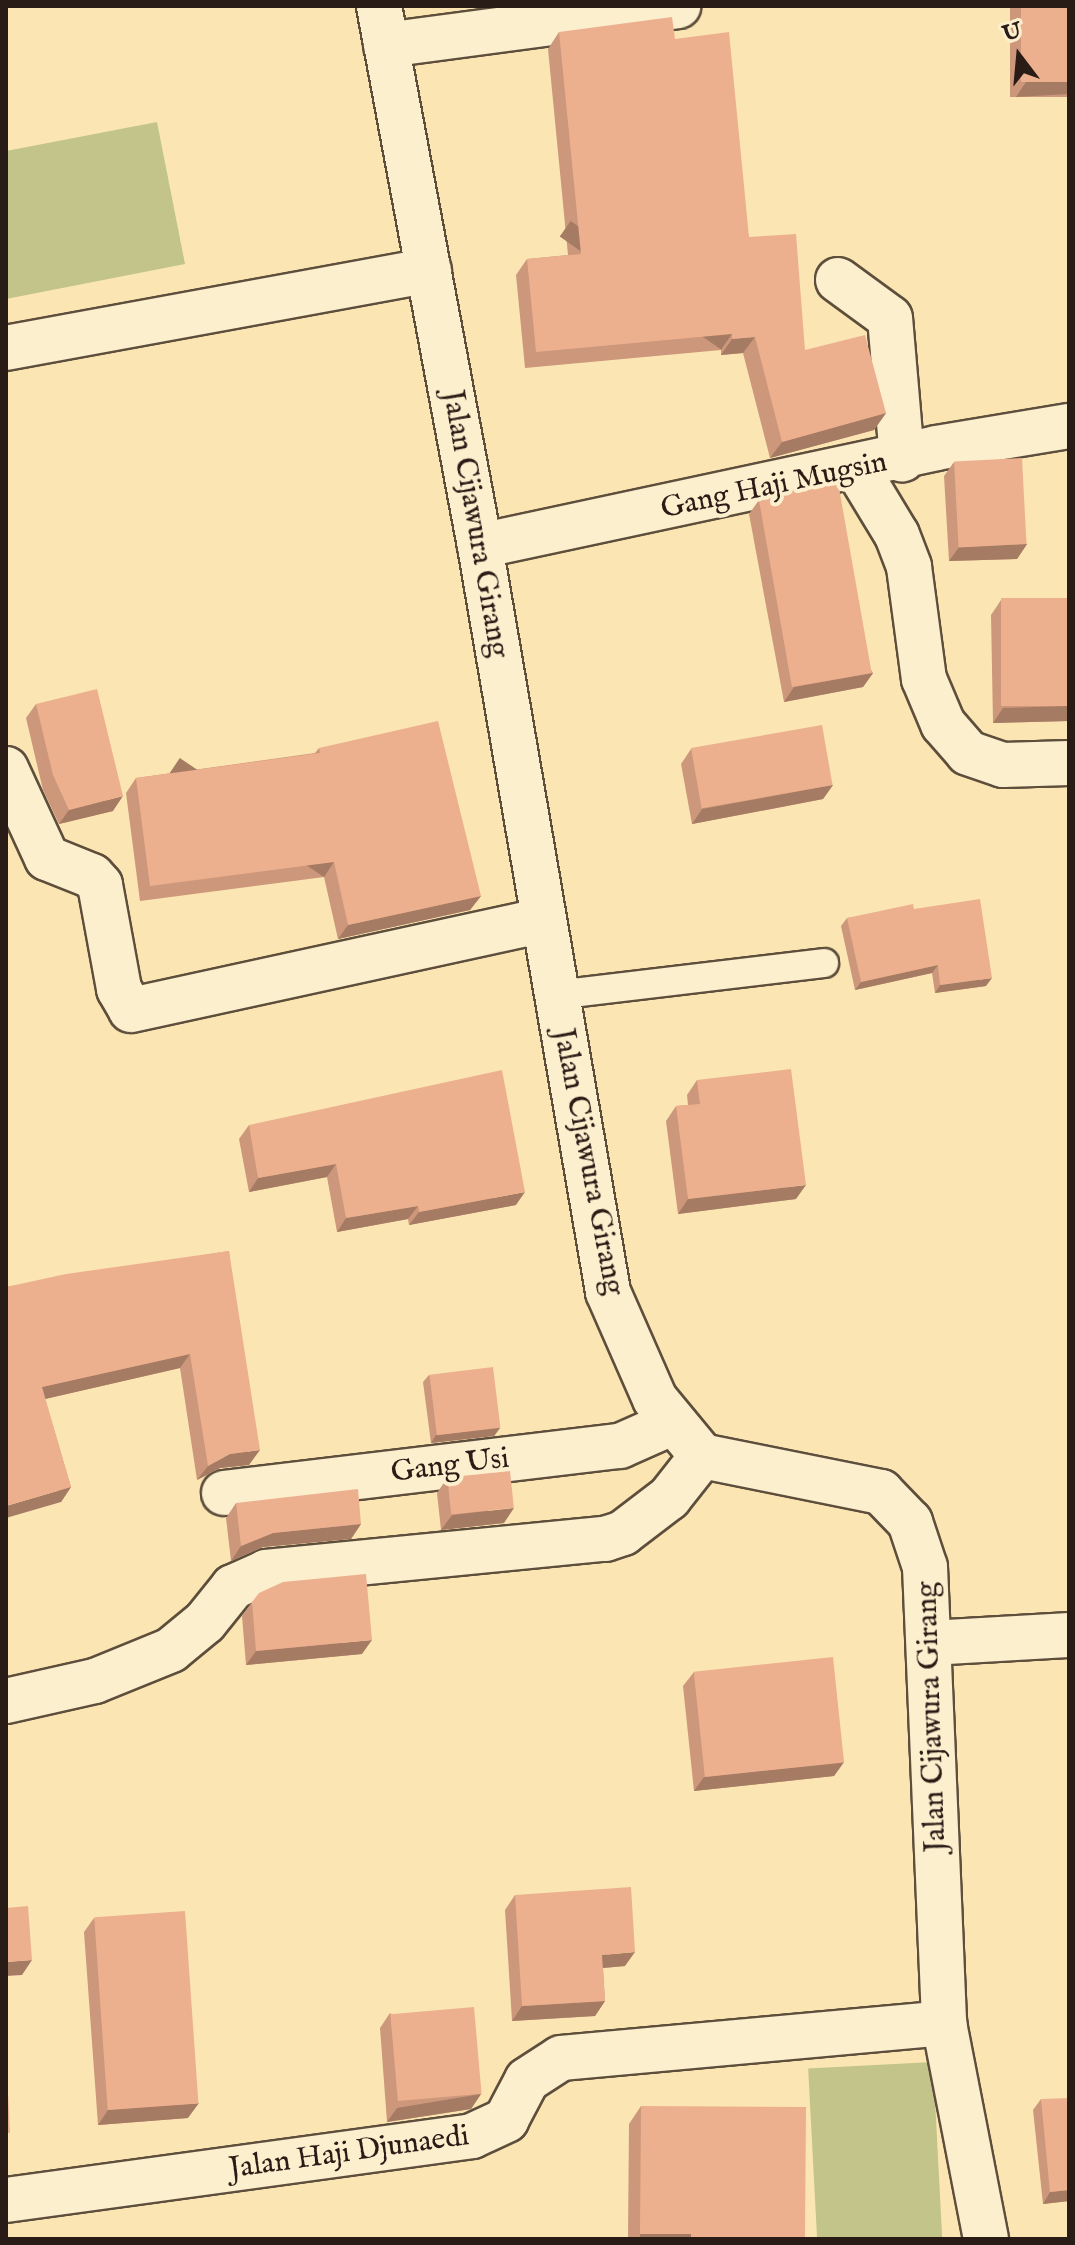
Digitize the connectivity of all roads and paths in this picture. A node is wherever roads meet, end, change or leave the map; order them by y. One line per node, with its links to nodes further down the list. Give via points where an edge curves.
1 (678, 6): 2 (street)
2 (382, 25): 3 (street, Jalan Cijawura Girang)
3 (429, 270): 5 (street); 9 (street, Jalan Cijawura Girang)
4 (838, 280): 7 (street, via 890,318)
5 (6, 348)
6 (1069, 426): 7 (street, Gang Haji Mugsin, via 936,448)
7 (902, 459): 8 (street, Gang Haji Mugsin)
8 (857, 469): 9 (street, Gang Haji Mugsin); 10 (street, via 897,535 909,567 924,679 943,724 968,753 1003,765)
9 (480, 546): 12 (street, Jalan Cijawura Girang)
10 (1069, 763)
11 (6, 769): 12 (street, via 47,858 92,876 100,885 119,989 131,1010)
12 (543, 920): 14 (street, Jalan Cijawura Girang)
13 (824, 963): 14 (lane)
14 (556, 995): 15 (street, Jalan Cijawura Girang, via 608,1292 655,1399)
15 (672, 1423): 16 (street, Jalan Cijawura Girang); 17 (street, Gang Usi, via 620,1446)
16 (702, 1456): 19 (street, Jalan Cijawura Girang, via 881,1492 910,1522 925,1567); 20 (street, via 669,1498 614,1536 266,1572 233,1587 205,1622 171,1650 95,1681)
17 (224, 1493)
18 (1069, 1635): 19 (street)
19 (930, 1643): 21 (street, Jalan Cijawura Girang)
20 (6, 1701)
21 (944, 2023): 22 (street, Jalan Haji Djunaedi, via 561,2058 527,2080 506,2120 472,2136); 23 (street, Jalan Cijawura Girang)
22 (6, 2200)
23 (986, 2239)

